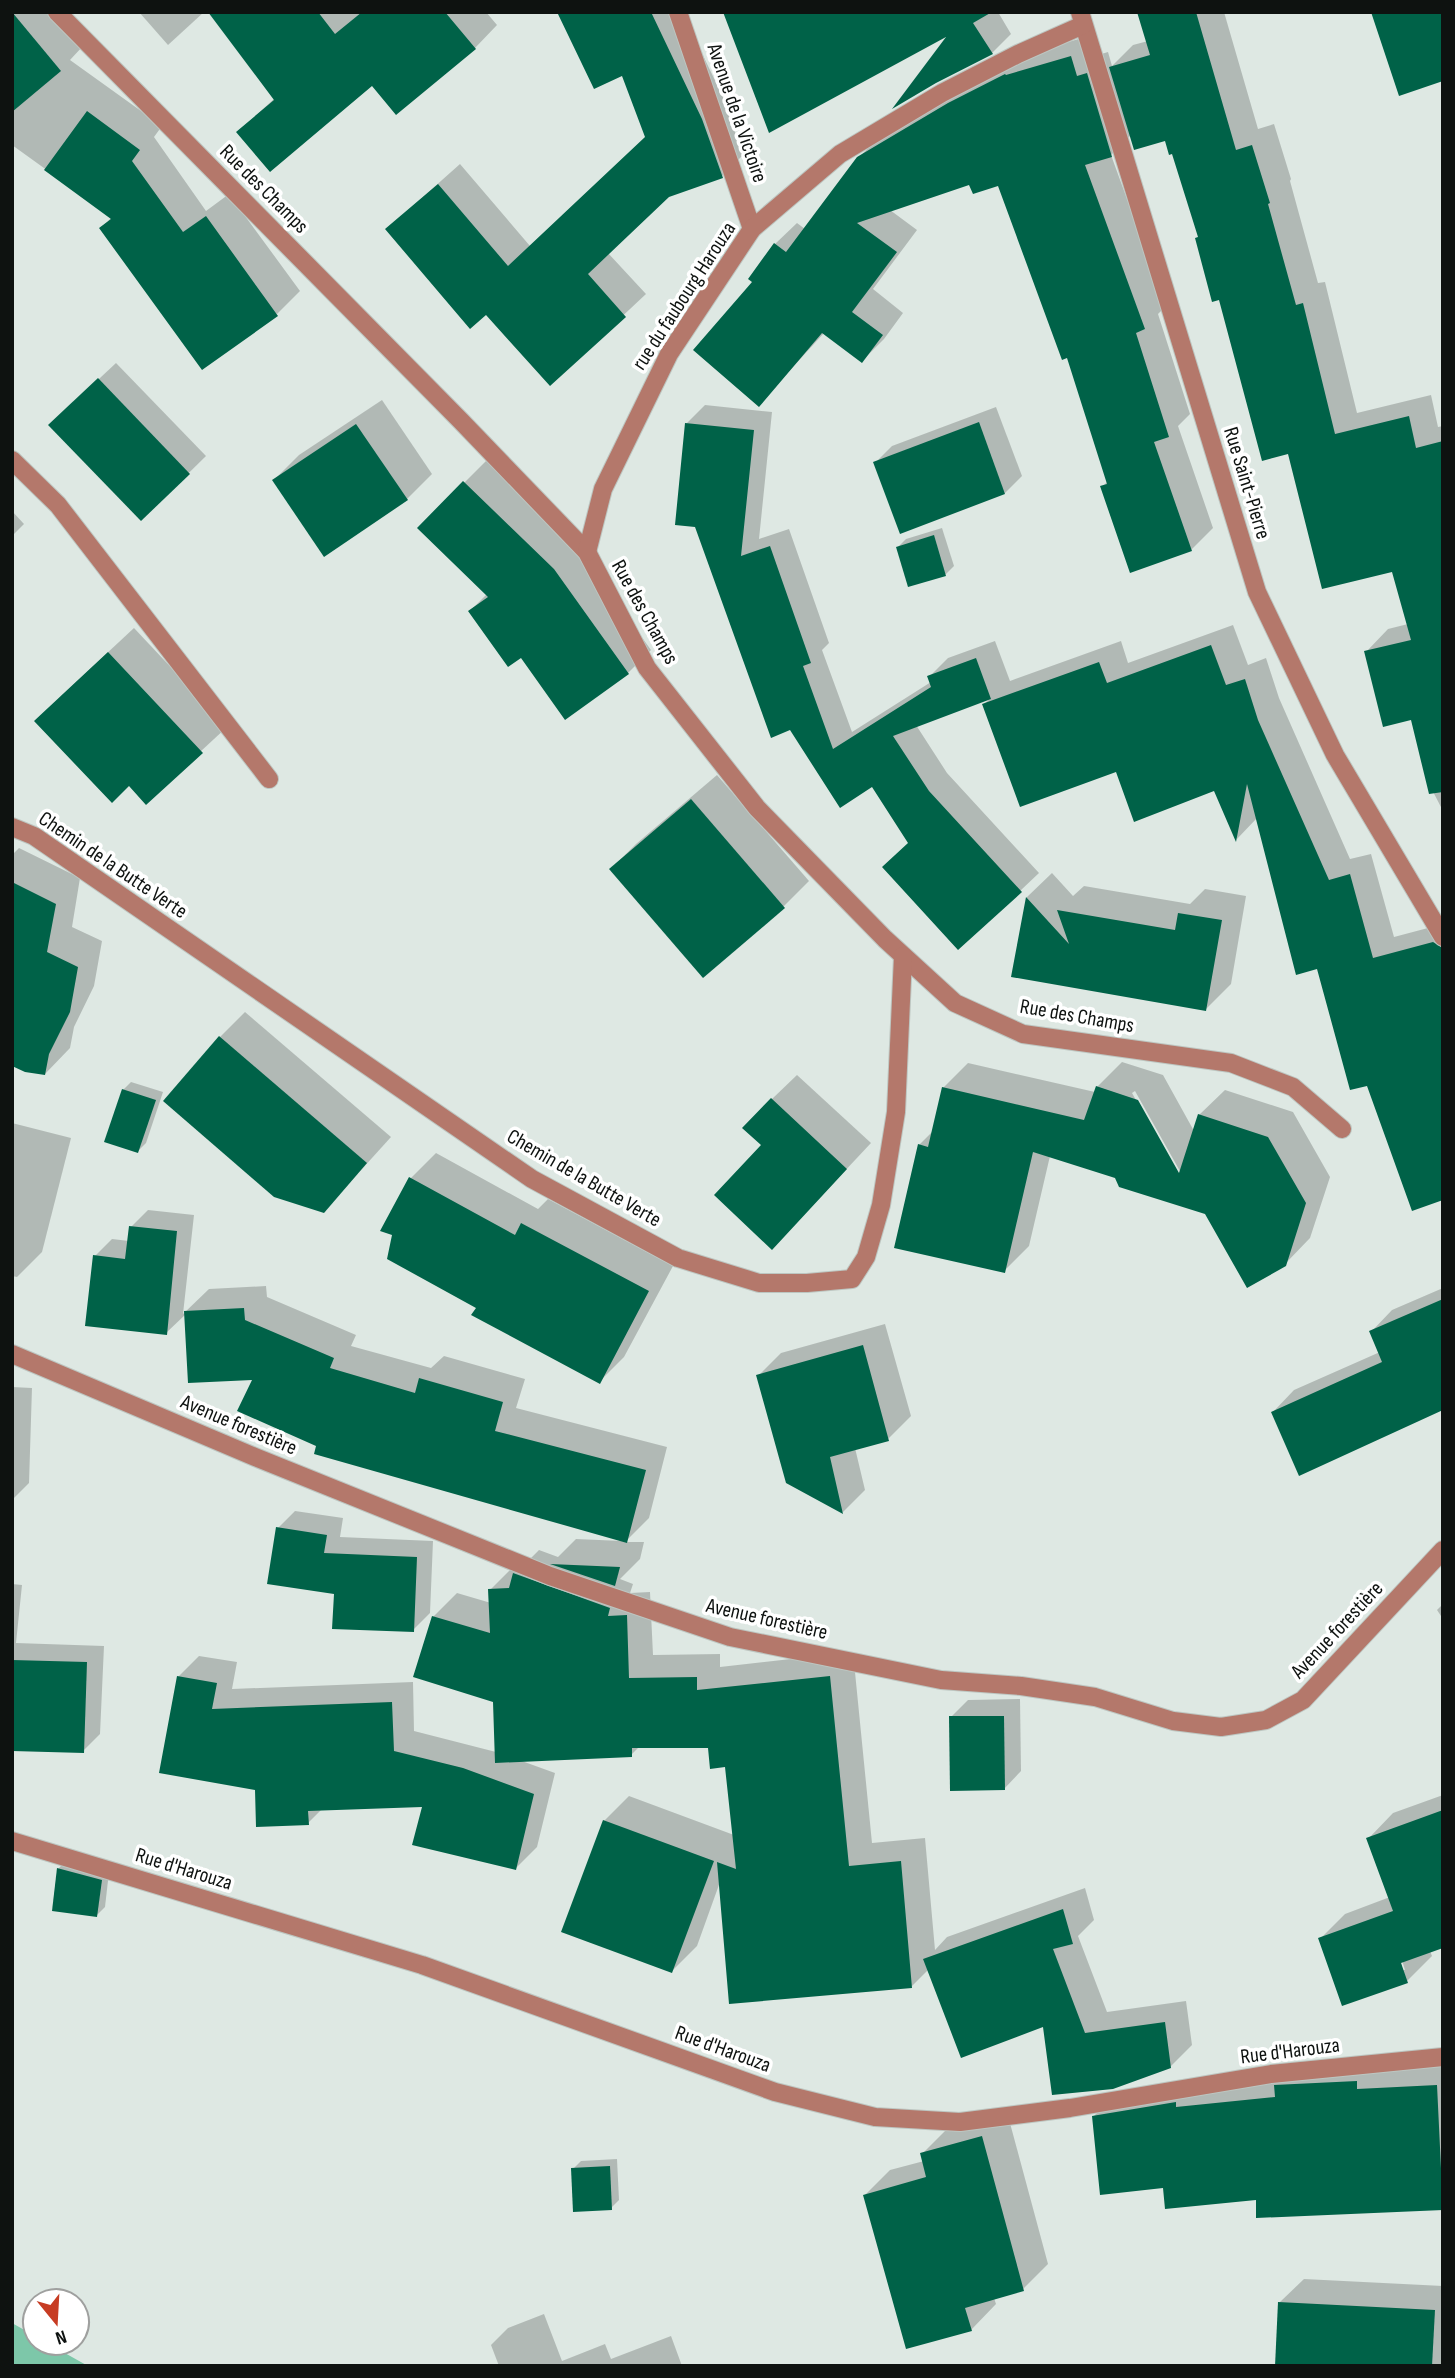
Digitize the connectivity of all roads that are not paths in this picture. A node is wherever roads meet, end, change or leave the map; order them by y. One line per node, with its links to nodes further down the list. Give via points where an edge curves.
1 (57, 12): 6 (street, Rue des Champs)
2 (678, 12): 4 (street, Avenue de la Victoire)
3 (1081, 19): 4 (street, rue du faubourg Harouza, via 942,93 840,155); 9 (street, Rue Saint-Pierre, via 1256,592 1335,755)
4 (752, 229): 6 (street, rue du faubourg Harouza, via 669,354 603,489)
5 (12, 460): 7 (street, via 58,505)
6 (587, 552): 10 (street, Rue des Champs, via 647,668 757,808)
7 (269, 779)
8 (12, 827): 10 (street, Chemin de la Butte Verte, via 34,836 532,1179 678,1258 759,1283 852,1279 866,1257 881,1205 896,1112)
9 (1443, 937)
10 (903, 956): 11 (street, Rue des Champs, via 955,1003 1023,1034 1231,1063 1293,1087)
11 (1342, 1129)
12 (12, 1354): 13 (street, Avenue forestière, via 550,1576 730,1637 941,1680 1095,1697 1221,1727 1266,1720 1303,1700)
13 (1443, 1549)
14 (12, 1841): 15 (street, Rue d'Harouza, via 422,1965 775,2092 874,2117 960,2122 1271,2074)
15 (1443, 2057)

